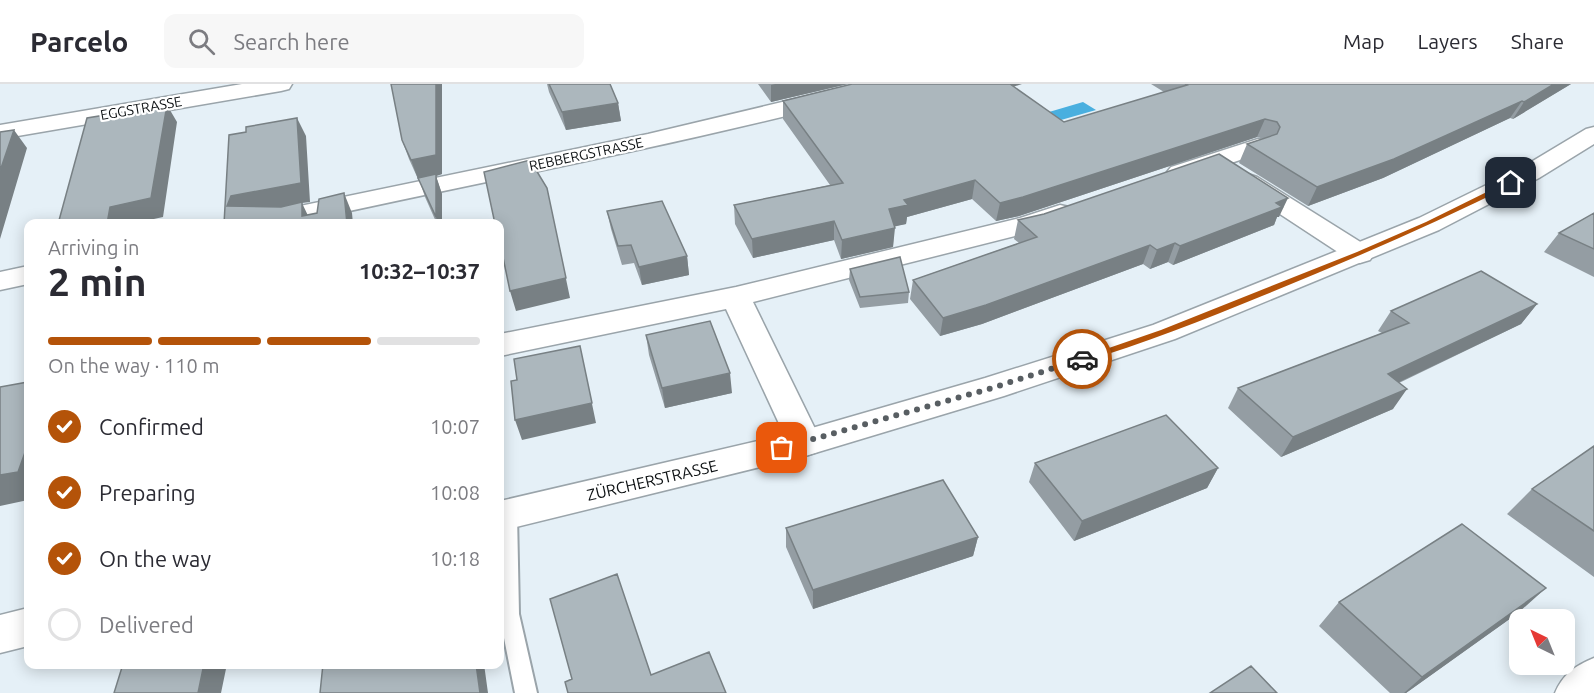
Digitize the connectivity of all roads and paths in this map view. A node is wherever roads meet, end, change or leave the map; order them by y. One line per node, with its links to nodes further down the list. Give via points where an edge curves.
1 (281, 84): 3 (street, EGGSTRASSE)
2 (883, 84): 9 (street, REBBERGSTRASSE, via 618,148)
3 (0, 132)
4 (1594, 134): 10 (street, ZÜRCHERSTRASSE, via 1474,202)
5 (1258, 146): 6 (street)
6 (1214, 160): 7 (street); 10 (street)
7 (1160, 179)
8 (1084, 205): 13 (street, via 1029,224)
9 (274, 219)
10 (1360, 254): 15 (street, ZÜRCHERSTRASSE, via 1164,332)
11 (24, 276): 12 (street)
12 (0, 281)
13 (736, 297): 14 (street); 15 (street)
14 (504, 344)
15 (805, 443): 16 (street, ZÜRCHERSTRASSE)
16 (504, 515): 20 (lane, via 508,614)
17 (24, 628): 18 (street)
18 (0, 634)
19 (1594, 679): 21 (street)
20 (526, 693)
21 (1577, 693)

